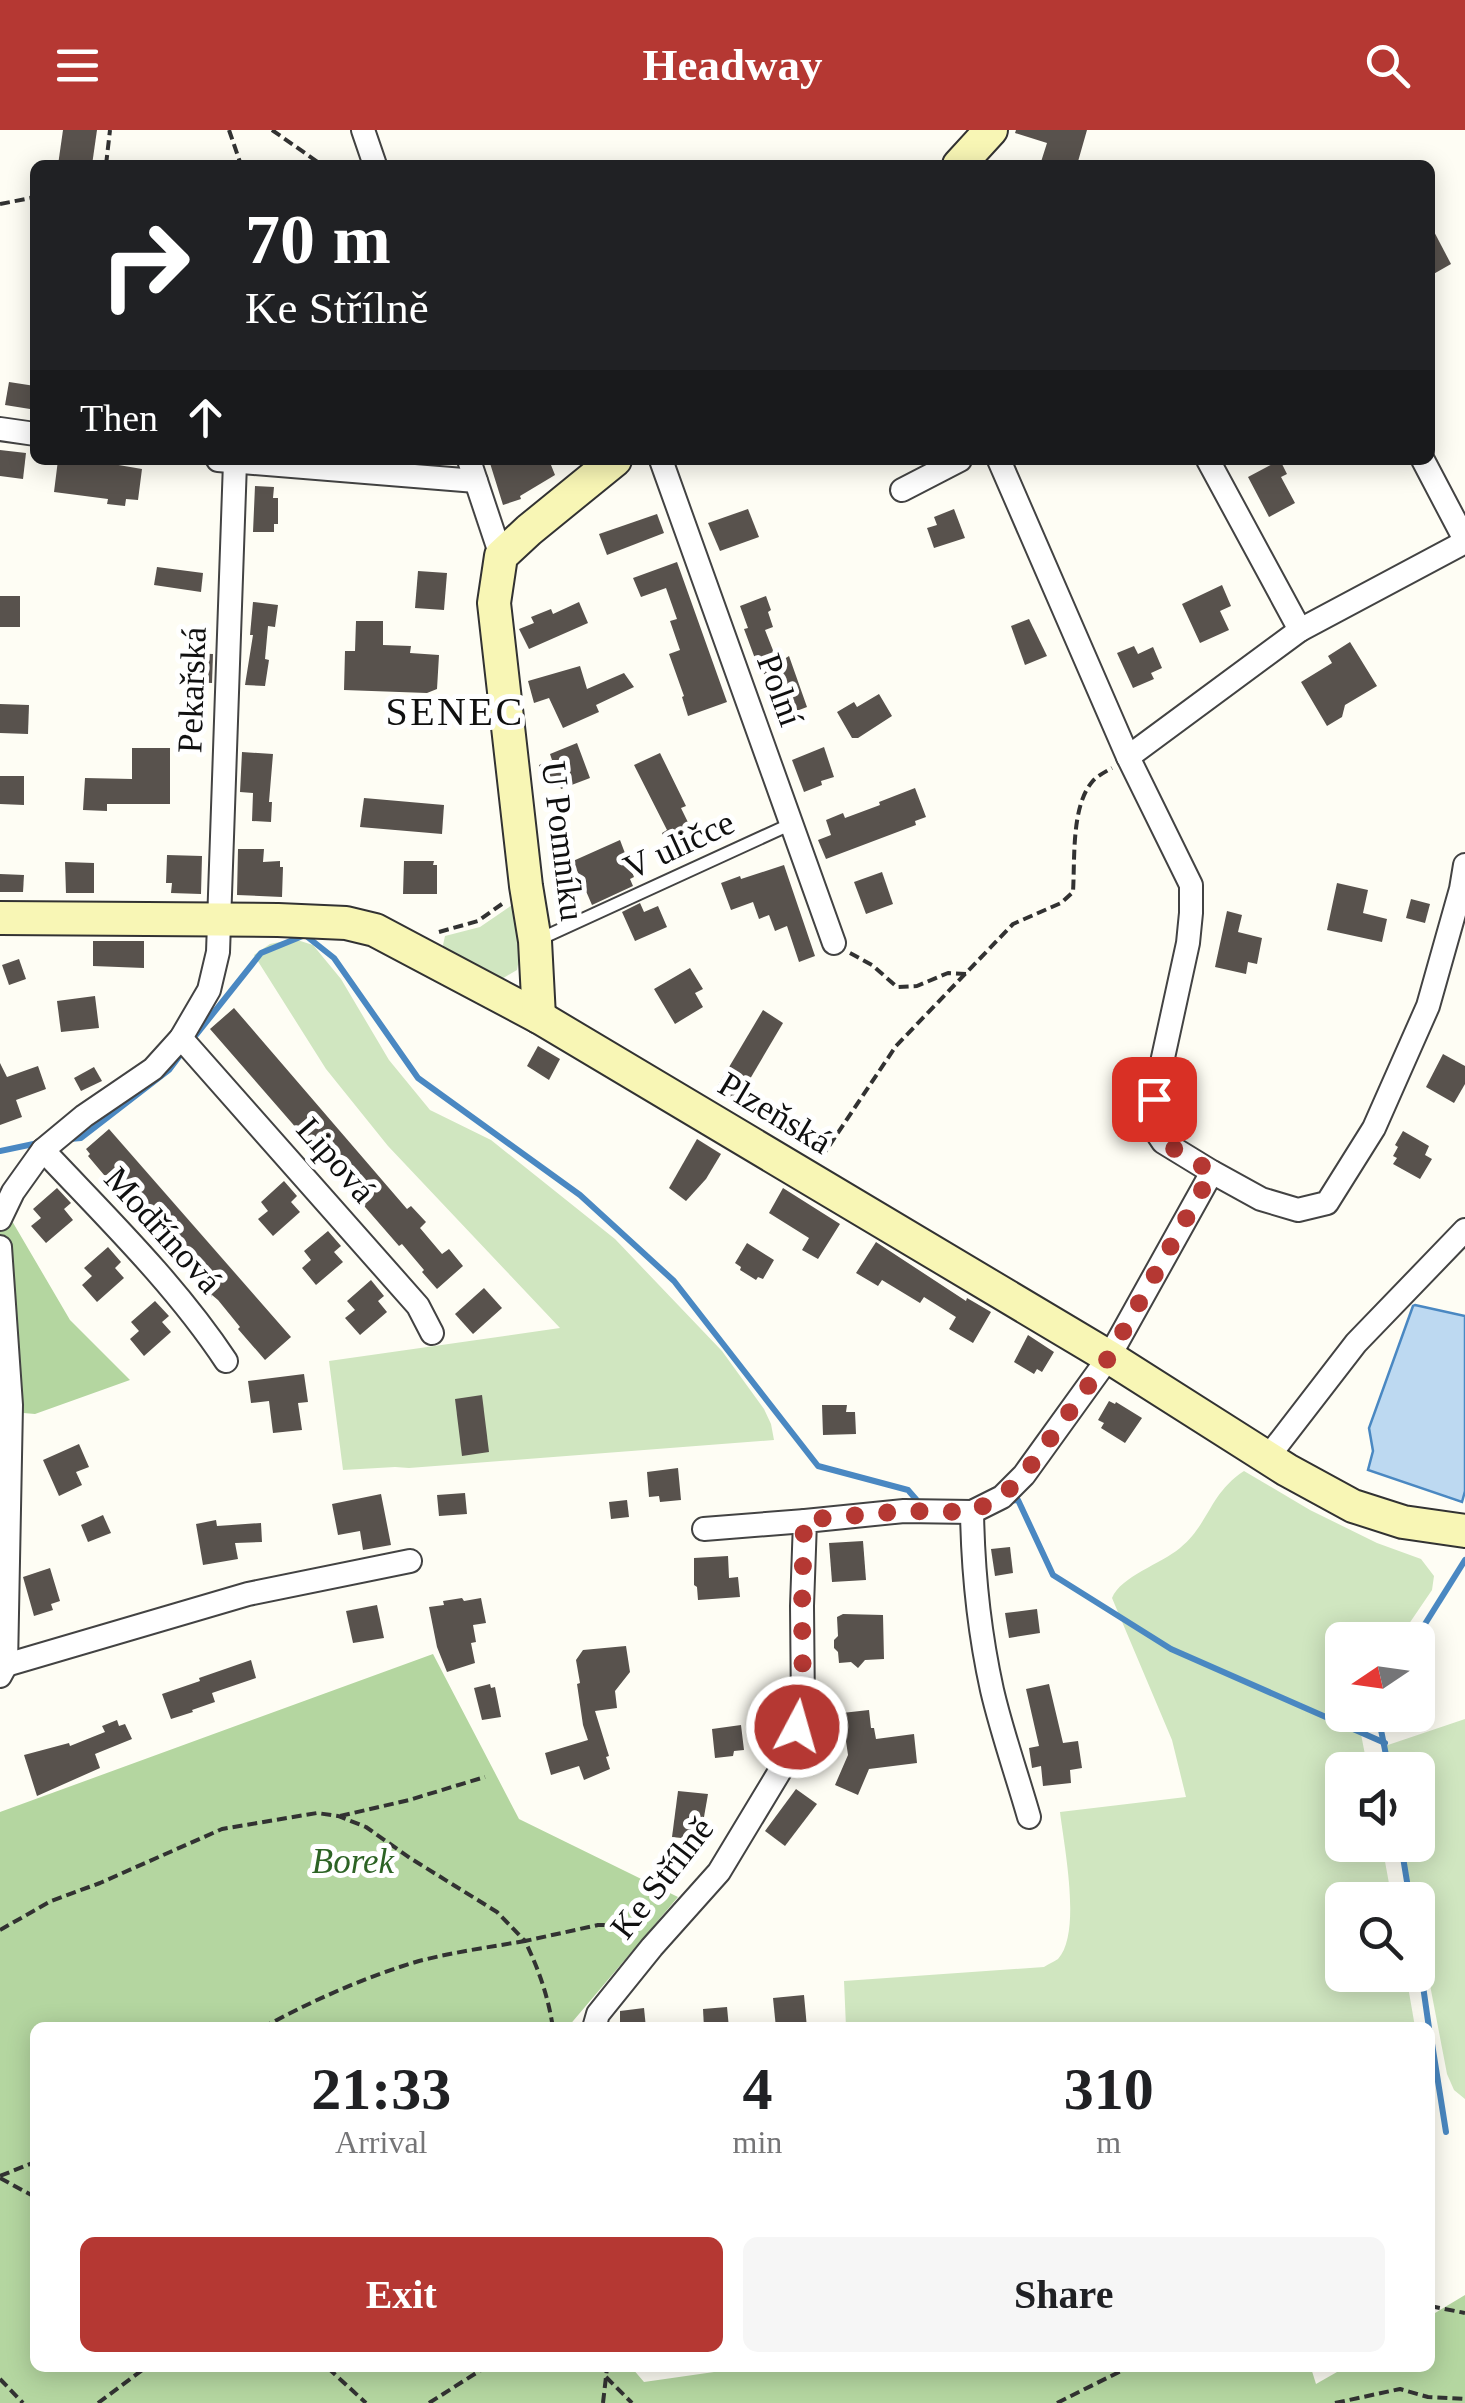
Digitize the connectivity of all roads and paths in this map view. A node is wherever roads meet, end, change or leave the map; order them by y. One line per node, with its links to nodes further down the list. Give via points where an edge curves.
1 (110, 130): 6 (path)
2 (230, 130): 7 (path)
3 (272, 130): 8 (path)
4 (363, 130): 9 (street)
5 (991, 130): 10 (main road)
6 (107, 160)
7 (239, 160)
8 (315, 160)
9 (373, 160)
10 (964, 160)
11 (30, 198): 12 (path)
12 (0, 204)
13 (0, 428): 14 (street)
14 (30, 433)
15 (226, 465): 32 (street, Pekařská)
16 (324, 465): 23 (street)
17 (610, 465): 26 (main road)
18 (663, 465): 29 (street, Polní)
19 (950, 465): 24 (street)
20 (1001, 465): 28 (street)
21 (1211, 465): 27 (street)
22 (1426, 465): 25 (street)
23 (472, 471): 26 (street)
24 (902, 490)
25 (1465, 541): 27 (street)
26 (500, 556): 33 (main road, U Pomníku, via 494,603)
27 (1300, 630): 28 (street)
28 (1128, 756): 35 (path, via 1084,795 1073,892 1013,924); 39 (street, via 1190,884 1192,913 1151,1124 1163,1142)
29 (791, 824): 33 (lane, V uličce); 34 (street, Polní)
30 (1465, 865): 39 (street, via 1428,1006 1374,1128 1328,1203 1298,1210)
31 (0, 918): 32 (main road, Plzeňská)
32 (219, 920): 36 (main road, Plzeňská, via 346,923 375,930); 37 (street, via 213,980)
33 (535, 941): 36 (main road, U Pomníku)
34 (834, 943): 35 (path, via 897,987 948,972)
35 (966, 974): 40 (path, via 896,1046)
36 (539, 1017): 40 (main road, Plzeňská)
37 (181, 1038): 38 (street, via 153,1069); 44 (street, Lipová, via 418,1306)
38 (43, 1150): 41 (street); 46 (street, Modřínová)
39 (1212, 1172): 45 (street)
40 (808, 1179): 45 (main road, Plzeňská)
41 (0, 1219)
42 (1465, 1230): 48 (street, via 1356,1343)
43 (0, 1246): 47 (street)
44 (432, 1333)
45 (1109, 1357): 48 (main road, Plzeňská); 49 (street, via 1024,1475)
46 (226, 1361)
47 (5, 1428): 54 (street)
48 (1268, 1458): 52 (main road, Plzeňská, via 1353,1506)
49 (972, 1512): 50 (street); 57 (street, via 979,1622 992,1692)
50 (804, 1520): 51 (street); 58 (street, Ke Střílně, via 803,1711 786,1761 728,1856)
51 (704, 1529)
52 (1465, 1530)
53 (410, 1561): 54 (street, via 248,1594)
54 (3, 1671)
55 (485, 1777): 56 (path)
56 (338, 1816): 59 (path, via 316,1813 222,1829 51,1901); 60 (path, via 366,1827 497,1912)
57 (1029, 1817)
58 (672, 1925): 60 (path, via 598,1924); 63 (street, Ke Střílně)
59 (0, 1930)
60 (526, 1941): 61 (path, via 416,1962); 62 (path)
61 (274, 2022)
62 (552, 2022)
63 (596, 2022)
64 (30, 2164): 65 (path)
65 (0, 2177): 66 (path)
66 (30, 2195)
67 (1435, 2307): 68 (path)
68 (1465, 2313)
69 (140, 2372): 76 (path)
70 (332, 2372): 82 (path)
71 (478, 2372): 83 (path)
72 (607, 2372): 74 (path)
73 (1119, 2372): 86 (path)
74 (606, 2377): 84 (path); 85 (path)
75 (0, 2379): 79 (path)
76 (110, 2394): 80 (path); 81 (path)
77 (1367, 2395): 78 (path, via 1400,2389); 87 (path); 88 (path)
78 (1465, 2399)
79 (23, 2403)
80 (98, 2403)
81 (108, 2403)
82 (366, 2403)
83 (429, 2403)
84 (603, 2403)
85 (632, 2403)
86 (1057, 2403)
87 (1335, 2403)
88 (1366, 2403)

